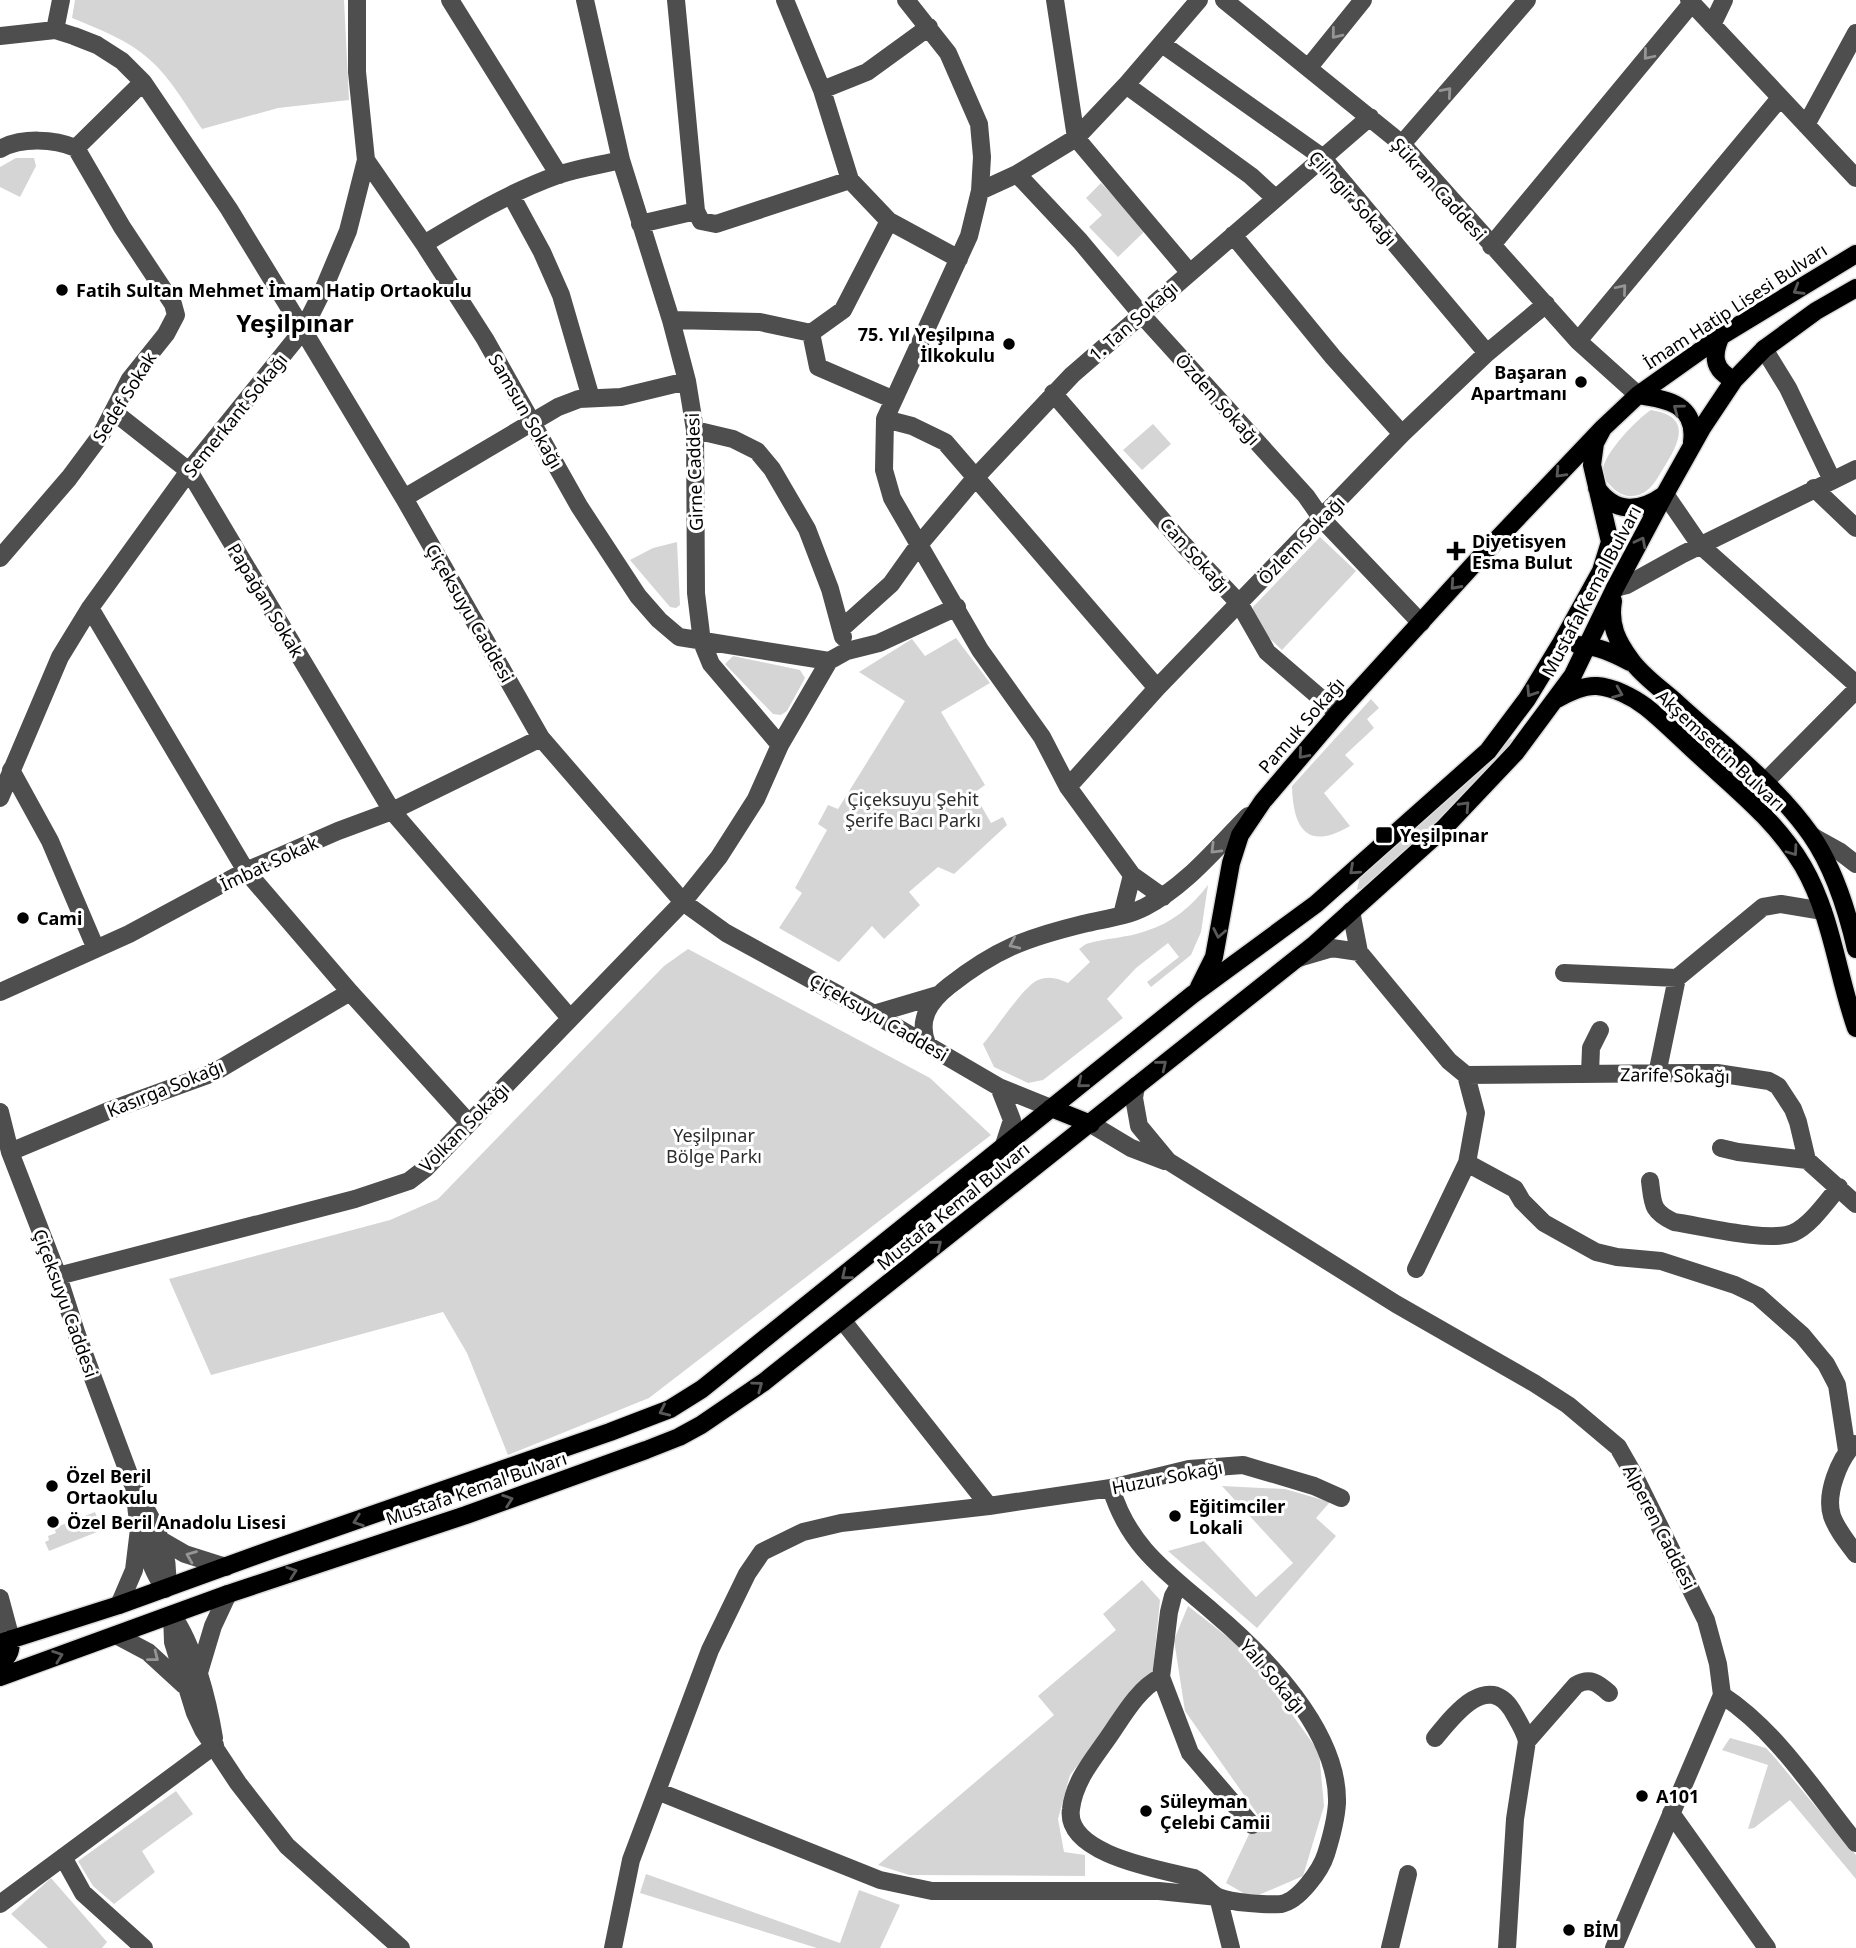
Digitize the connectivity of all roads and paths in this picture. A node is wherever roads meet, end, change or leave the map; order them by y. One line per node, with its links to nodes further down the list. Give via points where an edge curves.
1 (61, 0): 17 (street)
2 (357, 0): 33 (street, Semerkant Sokağı, via 357,72)
3 (450, 0): 36 (street)
4 (585, 0): 34 (street, Girne Caddesi)
5 (676, 0): 42 (street)
6 (785, 0): 24 (street)
7 (906, 0): 16 (street)
8 (1055, 0): 28 (street)
9 (1199, 0): 20 (street)
10 (1224, 0): 21 (street, Şükran Caddesi)
11 (1363, 0): 21 (street, one-way to 21)
12 (1527, 0): 29 (street, one-way to 12)
13 (1724, 0): 15 (street)
14 (1691, 1): 15 (street); 47 (street, one-way to 47)
15 (1712, 24): 25 (street)
16 (929, 27): 24 (street, via 867,72); 39 (street, via 948,53 979,124)
17 (55, 30): 19 (street, Çiçeksuyu Caddesi); 22 (street, Çiçeksuyu Caddesi, via 97,44)
18 (1856, 33): 27 (street)
19 (0, 36)
20 (1162, 44): 23 (street); 32 (street, Çilingir Sokağı)
21 (1309, 67): 26 (street, Şükran Caddesi)
22 (143, 82): 30 (street); 55 (street, Çiçeksuyu Caddesi)
23 (1126, 85): 28 (street); 41 (street)
24 (822, 90): 38 (street)
25 (1780, 98): 27 (street); 58 (street, one-way to 25)
26 (1370, 117): 29 (street, Şükran Caddesi); 32 (street, 1. Tan Sokağı)
27 (1806, 125): 37 (street)
28 (1076, 138): 35 (street); 50 (street)
29 (1402, 144): 47 (street, Şükran Caddesi)
30 (76, 148): 31 (street, via 45,141); 67 (street, Sedef Sokak, via 176,315)
31 (0, 149)
32 (1322, 158): 41 (street, 1. Tan Sokağı); 60 (street, Çilingir Sokağı)
33 (366, 160): 46 (street, Samsun Sokağı); 55 (street, Semerkant Sokağı, via 348,231)
34 (621, 160): 36 (street); 44 (street, Girne Caddesi)
35 (1017, 174): 39 (street); 53 (street, Özden Sokağı)
36 (559, 175): 40 (street)
37 (1856, 178)
38 (850, 180): 42 (street, via 716,224 701,221); 43 (street)
39 (980, 191): 49 (street)
40 (511, 195): 46 (street); 65 (street, via 561,295)
41 (1275, 198): 45 (street, 1. Tan Sokağı)
42 (696, 211): 44 (street)
43 (889, 221): 49 (street); 56 (street, via 843,310)
44 (640, 224): 54 (street, Girne Caddesi)
45 (1233, 235): 50 (street, 1. Tan Sokağı); 72 (street)
46 (424, 244): 69 (street, Samsun Sokağı)
47 (1491, 246): 52 (street, Şükran Caddesi)
48 (1856, 254): 57 (main road, İmam Hatip Lisesi Bulvarı, one-way to 57)
49 (959, 260): 66 (street)
50 (1190, 272): 53 (street, 1. Tan Sokağı)
51 (1856, 288): 59 (main road)
52 (1546, 304): 58 (street, Şükran Caddesi); 60 (street, Özlem Sokağı)
53 (1141, 314): 63 (street, 1. Tan Sokağı); 82 (street, Özden Sokağı)
54 (671, 320): 56 (street, via 760,322); 62 (street, Girne Caddesi)
55 (303, 330): 75 (street, Semerkant Sokağı); 81 (street, Çiçeksuyu Caddesi)
56 (811, 333): 66 (street, via 818,367)
57 (1721, 337): 61 (main road, via 1715,349 1716,364); 64 (main road, İmam Hatip Lisesi Bulvarı)
58 (1578, 341): 64 (street, Şükran Caddesi)
59 (1764, 349): 61 (main road); 77 (street)
60 (1488, 353): 72 (street, Özlem Sokağı)
61 (1734, 380): 73 (main road)
62 (687, 381): 65 (street, via 621,397); 71 (street, Girne Caddesi)
63 (1053, 393): 76 (street, 1. Tan Sokağı); 88 (street, Can Sokağı)
64 (1638, 395): 70 (main road, Pamuk Sokağı); 73 (main road, one-way to 64, via 1694,431 1683,409 1660,398)
65 (591, 398): 69 (street, via 579,398)
66 (892, 399): 68 (street)
67 (114, 412): 75 (street, Papağan Sokak); 86 (street, Sedef Sokak, via 69,478)
68 (885, 419): 76 (street, via 945,442); 85 (street, via 884,470 891,498)
69 (533, 421): 81 (street); 93 (street, Samsun Sokağı, via 579,506 638,596 678,637)
70 (1602, 428): 78 (main road, Mustafa Kemal Bulvarı, via 1592,465); 91 (main road, Pamuk Sokağı, one-way to 91)
71 (695, 430): 92 (street, via 733,439 757,451 772,469 807,529); 93 (street, Girne Caddesi, via 696,593)
72 (1402, 434): 82 (street, Özlem Sokağı)
73 (1692, 446): 80 (main road, Mustafa Kemal Bulvarı)
74 (1856, 469): 77 (street)
75 (189, 471): 90 (street, Semerkant Sokağı); 112 (street, Papağan Sokak)
76 (976, 477): 85 (street, 1. Tan Sokağı); 100 (street)
77 (1832, 480): 79 (street)
78 (1595, 485): 80 (main road, via 1615,505 1633,508); 96 (main road, Mustafa Kemal Bulvarı, via 1610,542 1601,571)
79 (1814, 488): 83 (street); 84 (street)
80 (1665, 495): 84 (street); 87 (main road, Mustafa Kemal Bulvarı, one-way to 80)
81 (404, 498): 104 (street, Çiçeksuyu Caddesi)
82 (1322, 519): 88 (street, Özlem Sokağı); 91 (street, Özden Sokağı)
83 (1856, 527)
84 (1700, 545): 87 (street); 99 (street)
85 (918, 546): 89 (street); 92 (street, 1. Tan Sokağı, via 891,584)
86 (0, 558)
87 (1615, 588): 94 (main road, Mustafa Kemal Bulvarı); 98 (main road, via 1610,619)
88 (1239, 603): 100 (street, Özlem Sokağı); 103 (street, Can Sokağı, via 1267,652)
89 (957, 607): 95 (street, via 879,643); 108 (street, via 980,650 1042,737)
90 (90, 608): 106 (street, Semerkant Sokağı, via 60,657); 115 (street)
91 (1421, 623): 103 (main road, Pamuk Sokağı)
92 (841, 629): 95 (street)
93 (702, 642): 97 (street, Samsun Sokağı); 105 (street, Girne Caddesi, via 710,664)
94 (1588, 645): 96 (main road, via 1570,644); 98 (main road); 102 (main road, Mustafa Kemal Bulvarı)
95 (847, 651): 97 (street)
96 (1556, 651): 131 (main road, Mustafa Kemal Bulvarı, one-way to 131, via 1488,751 1316,904)
97 (829, 662): 105 (street)
98 (1633, 664): 107 (main road, Akşemsettin Bulvarı)
99 (1856, 684)
100 (1157, 688): 108 (street, Özlem Sokağı)
101 (1856, 690): 107 (street)
102 (1554, 701): 110 (main road, Akşemsettin Bulvarı, one-way to 110, via 1586,687 1622,693 1645,706); 119 (main road, Mustafa Kemal Bulvarı, one-way to 102, via 1444,828 1516,752)
103 (1338, 713): 111 (main road, Pamuk Sokağı, one-way to 111)
104 (541, 737): 112 (street, İmbat Sokak); 118 (street, Çiçeksuyu Caddesi)
105 (780, 745): 118 (street, via 734,834)
106 (11, 770): 109 (street, Semerkant Sokağı); 122 (street, via 50,841)
107 (1764, 783): 110 (main road); 113 (main road, Akşemsettin Bulvarı)
108 (1068, 787): 116 (street)
109 (0, 798)
110 (1749, 799): 120 (main road, Akşemsettin Bulvarı, one-way to 120, via 1804,867)
111 (1263, 801): 117 (street, Pamuk Sokağı, one-way to 117); 131 (main road, Mustafa Kemal Bulvarı, one-way to 131, via 1240,835 1214,957)
112 (392, 811): 115 (street, İmbat Sokak); 133 (street, Papağan Sokak)
113 (1811, 836): 114 (street); 123 (main road, Akşemsettin Bulvarı, via 1830,870)
114 (1856, 864)
115 (246, 871): 122 (street, İmbat Sokak); 129 (street)
116 (1132, 874): 117 (street); 121 (street)
117 (1163, 897): 121 (street, Pamuk Sokağı)
118 (683, 902): 132 (street, Çiçeksuyu Caddesi, via 726,933); 133 (street, Volkan Sokağı)
119 (1351, 911): 124 (street); 125 (main road, Mustafa Kemal Bulvarı)
120 (1823, 911): 127 (street, via 1781,904 1763,907); 134 (main road, Akşemsettin Bulvarı)
121 (1122, 915): 130 (street, Pamuk Sokağı, one-way to 130, via 1014,943 975,965)
122 (96, 949): 128 (street, İmbat Sokak)
123 (1856, 949)
124 (1359, 952): 125 (street, via 1332,948); 138 (street, via 1449,1061)
125 (1295, 959): 140 (main road, Mustafa Kemal Bulvarı, one-way to 125)
126 (1564, 973): 127 (street)
127 (1677, 978): 139 (street)
128 (0, 992)
129 (350, 992): 144 (street); 148 (street, Kasırga Sokağı, via 213,1073)
130 (937, 995): 132 (street, Pamuk Sokağı); 136 (street, Pamuk Sokağı, via 923,1020)
131 (1192, 995): 142 (main road, Mustafa Kemal Bulvarı, one-way to 142)
132 (874, 1014): 136 (street, Çiçeksuyu Caddesi)
133 (570, 1018): 144 (street, Volkan Sokağı)
134 (1856, 1028)
135 (1600, 1030): 137 (street, via 1591,1048)
136 (927, 1044): 141 (street, Çiçeksuyu Caddesi)
137 (1590, 1073): 138 (street, Zarife Sokağı); 139 (street, Zarife Sokağı)
138 (1466, 1074): 151 (street, via 1476,1114)
139 (1657, 1074): 149 (street, Zarife Sokağı, via 1717,1073 1778,1086 1793,1109)
140 (1136, 1086): 145 (main road, Mustafa Kemal Bulvarı); 150 (street, via 1139,1126)
141 (999, 1087): 142 (street, Çiçeksuyu Caddesi); 146 (street, via 1012,1120)
142 (1051, 1108): 145 (main road); 146 (main road, Mustafa Kemal Bulvarı)
143 (0, 1112): 148 (street, Çiçeksuyu Caddesi)
144 (470, 1123): 156 (street, Volkan Sokağı, via 409,1181)
145 (1091, 1124): 150 (street, via 1131,1148); 157 (main road, Mustafa Kemal Bulvarı, one-way to 145)
146 (1004, 1145): 166 (main road, Mustafa Kemal Bulvarı, one-way to 166, via 762,1343 670,1409)
147 (1721, 1148): 149 (street)
148 (10, 1152): 156 (street, Çiçeksuyu Caddesi)
149 (1807, 1160): 153 (street)
150 (1168, 1161): 180 (street, Alperen Caddesi, via 1396,1304 1534,1383 1603,1432 1634,1475 1706,1620)
151 (1467, 1163): 155 (street); 158 (street, via 1515,1189 1544,1223 1596,1252 1661,1261 1758,1296 1802,1335 1826,1364 1837,1385)
152 (1650, 1181): 153 (street, via 1654,1207 1674,1222 1773,1237 1794,1233)
153 (1839, 1187): 154 (street)
154 (1856, 1204)
155 (1416, 1269)
156 (58, 1276): 160 (street, Çiçeksuyu Caddesi)
157 (843, 1321): 162 (street); 169 (main road, Mustafa Kemal Bulvarı, one-way to 157, via 478,1511 679,1437 723,1412)
158 (1852, 1446): 165 (street, via 1833,1485 1831,1514)
159 (1111, 1488): 161 (street, Huzur Sokağı, via 1189,1469 1243,1465); 162 (street, Huzur Sokağı); 167 (street, Yalı Sokağı, via 1136,1543)
160 (135, 1493): 163 (street, Çiçeksuyu Caddesi); 164 (street, Çiçeksuyu Caddesi)
161 (1341, 1498)
162 (989, 1506): 184 (street, Huzur Sokağı, via 841,1523 803,1532 762,1552 710,1650)
163 (140, 1525): 168 (street, Çiçeksuyu Caddesi); 171 (street, via 134,1570)
164 (159, 1539): 166 (street, one-way to 164, via 185,1554); 168 (street, Çiçeksuyu Caddesi, via 168,1569)
165 (1856, 1553)
166 (226, 1567): 168 (main road, Mustafa Kemal Bulvarı)
167 (1180, 1584): 177 (street, via 1172,1596); 190 (street, Yalı Sokağı, via 1249,1645 1292,1694 1328,1756 1335,1785 1337,1802 1324,1860 1298,1894 1284,1904)
168 (165, 1589): 171 (main road, Mustafa Kemal Bulvarı); 172 (main road)
169 (228, 1594): 172 (main road, Mustafa Kemal Bulvarı); 178 (street)
170 (0, 1598): 174 (street)
171 (119, 1605): 174 (main road, Mustafa Kemal Bulvarı)
172 (172, 1615): 173 (main road, Mustafa Kemal Bulvarı); 178 (street, via 186,1636)
173 (116, 1635): 176 (main road, Mustafa Kemal Bulvarı, one-way to 173); 178 (street, one-way to 178)
174 (6, 1641): 175 (main road, via 6,1658)
175 (0, 1662)
176 (0, 1677)
177 (1161, 1677): 186 (street, via 1190,1753); 190 (street, Yalı Sokağı, via 1140,1695 1084,1771 1070,1812 1080,1835 1091,1845 1118,1859 1194,1878)
178 (192, 1682): 183 (street, via 206,1700)
179 (1609, 1693): 182 (street, via 1593,1681 1576,1685)
180 (1722, 1695): 185 (street); 187 (street, via 1745,1710 1771,1737)
181 (1435, 1738): 182 (street, via 1455,1714 1484,1694 1507,1702)
182 (1527, 1741): 197 (street, via 1515,1819)
183 (215, 1745): 188 (street); 193 (street, via 287,1846)
184 (657, 1791): 190 (street, via 906,1887 932,1891 1158,1891); 194 (street, Huzur Sokağı, via 631,1860)
185 (1671, 1813): 198 (street); 199 (street)
186 (1252, 1825)
187 (1856, 1843)
188 (63, 1857): 191 (street); 192 (street, via 83,1892)
189 (1408, 1874): 196 (street)
190 (1218, 1897): 195 (street)
191 (0, 1904)
192 (144, 1948)
193 (401, 1948)
194 (613, 1948)
195 (1231, 1948)
196 (1390, 1948)
197 (1507, 1948)
198 (1614, 1948)
199 (1767, 1948)

